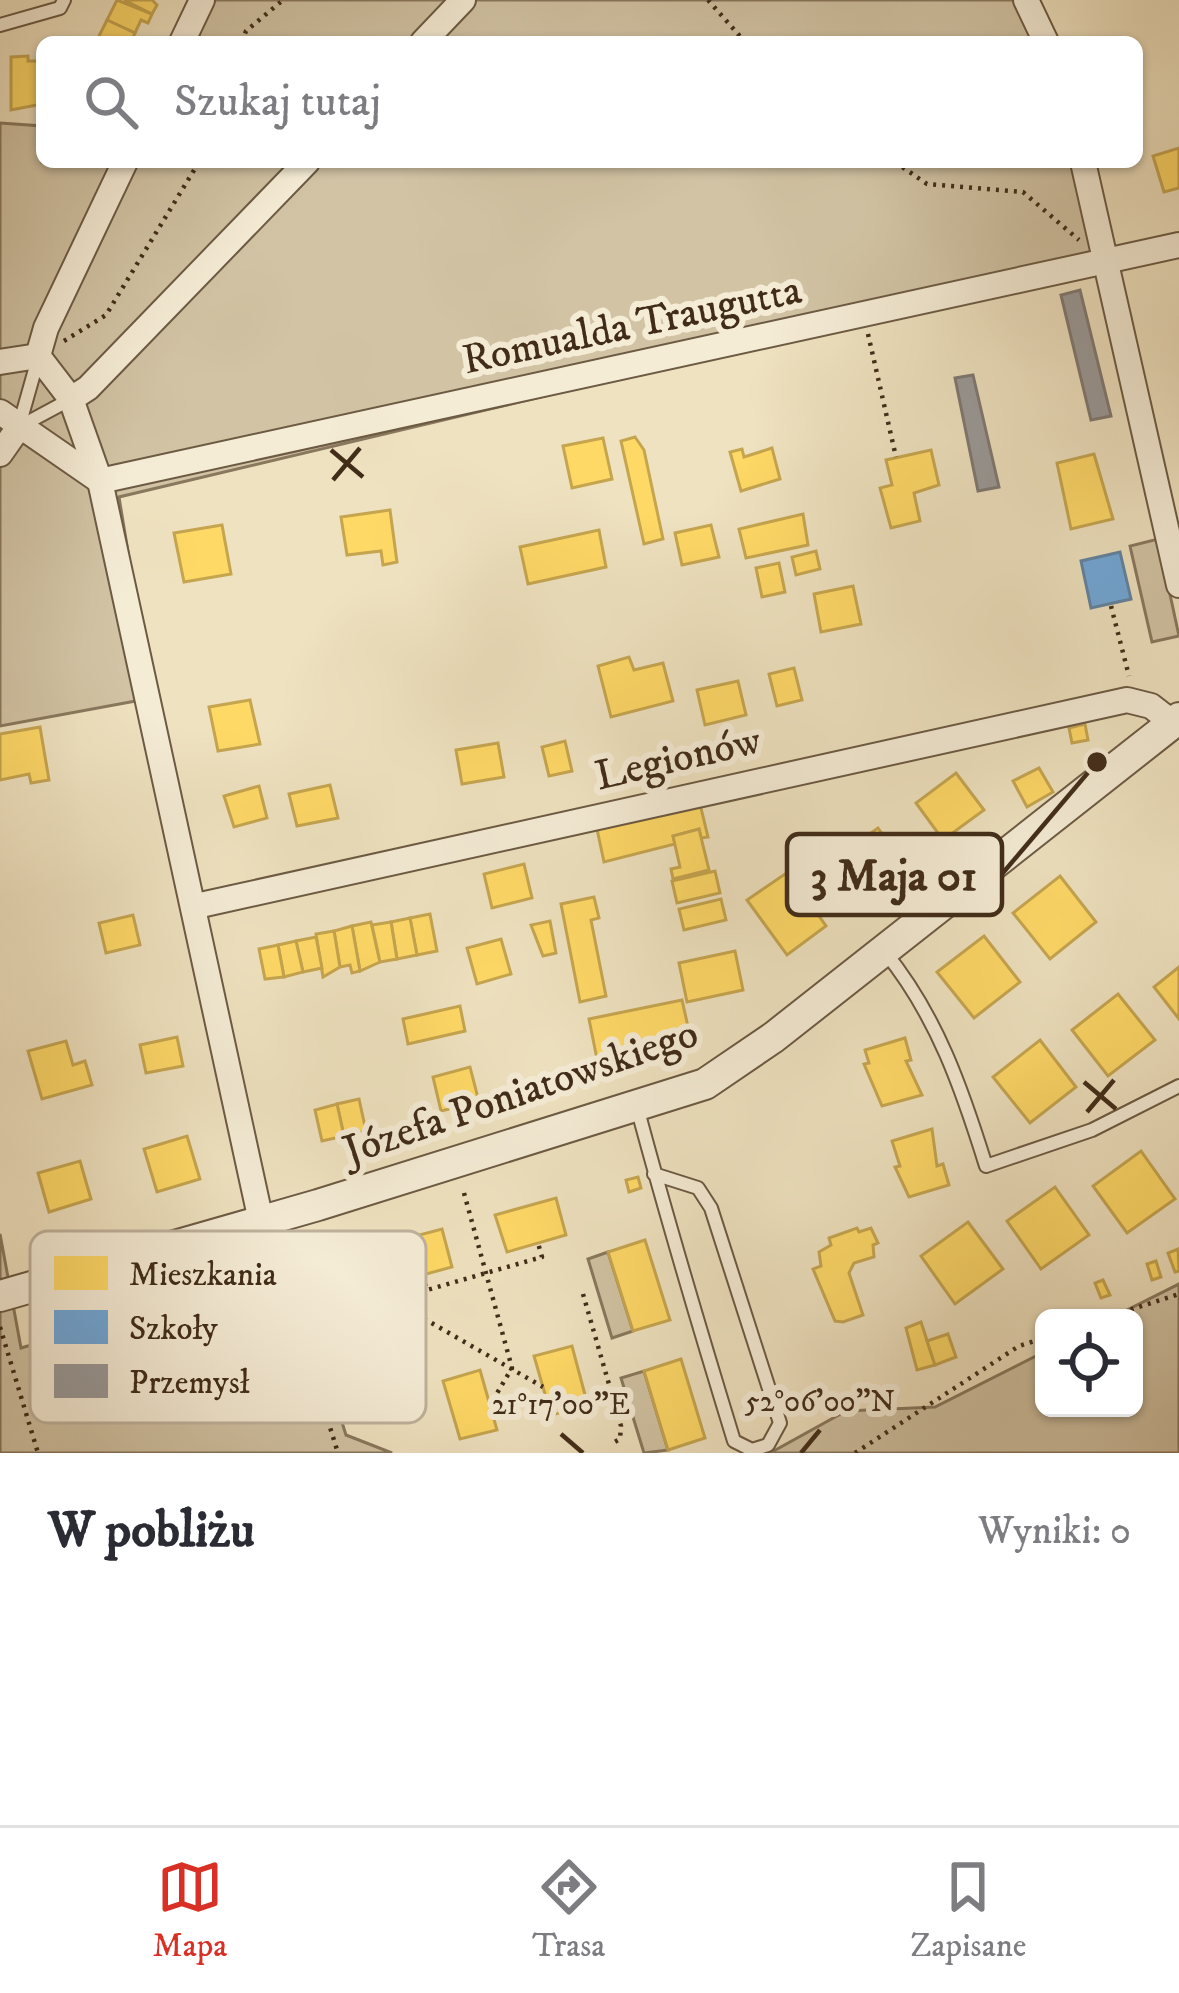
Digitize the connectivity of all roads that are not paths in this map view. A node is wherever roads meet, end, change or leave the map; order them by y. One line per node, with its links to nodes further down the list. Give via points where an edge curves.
1 (64, 0): 5 (lane)
2 (202, 0): 6 (street)
3 (464, 0): 7 (street)
4 (1026, 0): 8 (street)
5 (0, 25)
6 (185, 36)
7 (429, 36)
8 (1043, 36)
9 (121, 168): 14 (street)
10 (301, 168): 16 (street)
11 (1084, 168): 13 (street)
12 (1179, 245): 13 (street, Romualda Traugutta)
13 (1106, 262): 19 (street, Romualda Traugutta); 20 (street)
14 (38, 356): 15 (street); 16 (street); 17 (lane)
15 (0, 362)
16 (70, 399): 17 (lane); 19 (street)
17 (9, 420): 18 (street); 19 (street)
18 (0, 454)
19 (100, 481): 22 (street)
20 (1179, 585)
21 (1176, 721): 22 (street, Legionów, via 1127,700); 23 (street, Józefa Poniatowskiego)
22 (196, 906): 27 (street)
23 (884, 952): 24 (lane, via 953,1061 986,1166 1092,1130); 25 (street, Józefa Poniatowskiego, via 705,1084)
24 (1179, 1087)
25 (637, 1106): 26 (lane); 28 (street, Józefa Poniatowskiego)
26 (654, 1174): 26 (lane, via 734,1441 752,1450 768,1445 780,1423 711,1208 698,1188)
27 (266, 1231)
28 (276, 1231)
29 (30, 1290): 30 (street, Józefa Poniatowskiego)
30 (0, 1297)

